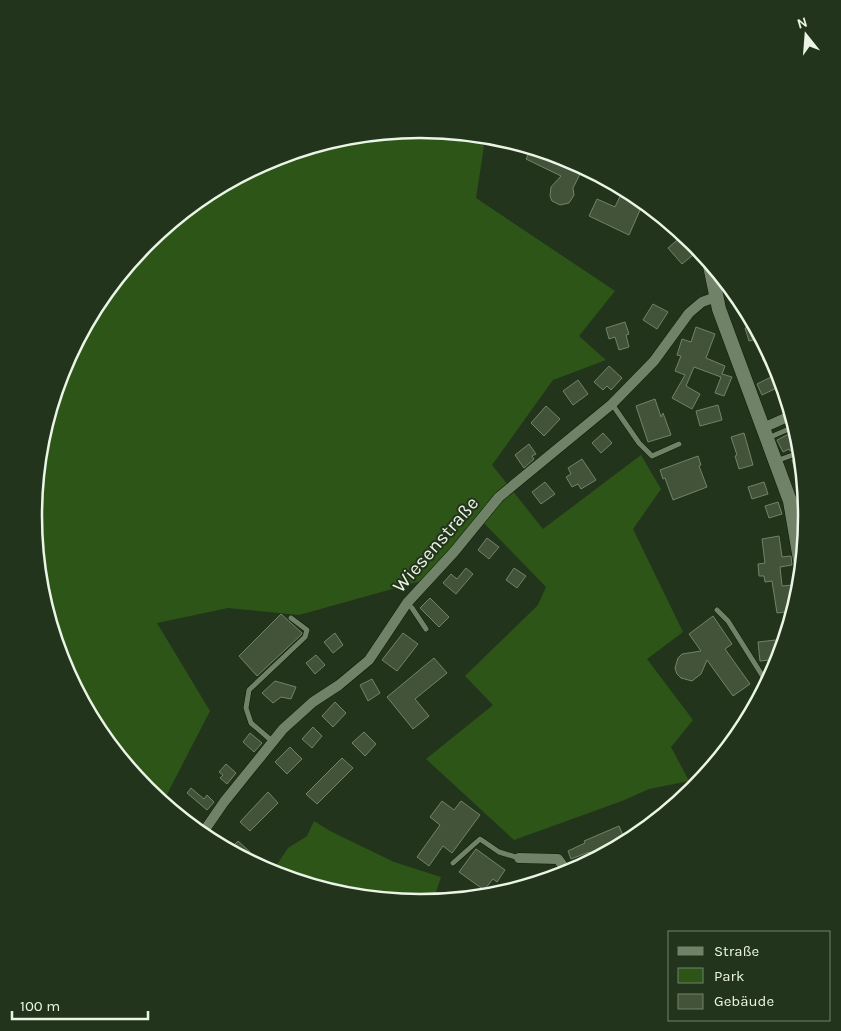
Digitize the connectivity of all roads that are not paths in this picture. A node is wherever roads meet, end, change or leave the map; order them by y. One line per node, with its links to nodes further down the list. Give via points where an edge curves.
1 (712, 274): 2 (street)
2 (716, 298): 3 (street, Wiesenstraße, via 702,302 689,312 654,360); 6 (street)
3 (612, 404): 7 (lane, via 652,456); 11 (street, Wiesenstraße, via 499,497)
4 (786, 419): 6 (street)
5 (788, 428): 6 (lane)
6 (765, 433): 9 (street)
7 (679, 444)
8 (793, 455): 9 (lane)
9 (776, 462): 10 (street)
10 (798, 533)
11 (407, 603): 14 (lane); 16 (street, Wiesenstraße, via 369,660 298,714)
12 (717, 610): 15 (lane, via 728,621)
13 (291, 618): 16 (lane, via 307,630 305,637 249,690 246,708 251,723)
14 (426, 629)
15 (763, 676)
16 (272, 741): 17 (street, Wiesenstraße)
17 (207, 827)
18 (519, 858): 19 (lane, via 499,852 480,839); 20 (street, via 558,859)
19 (453, 863)
20 (563, 866)

